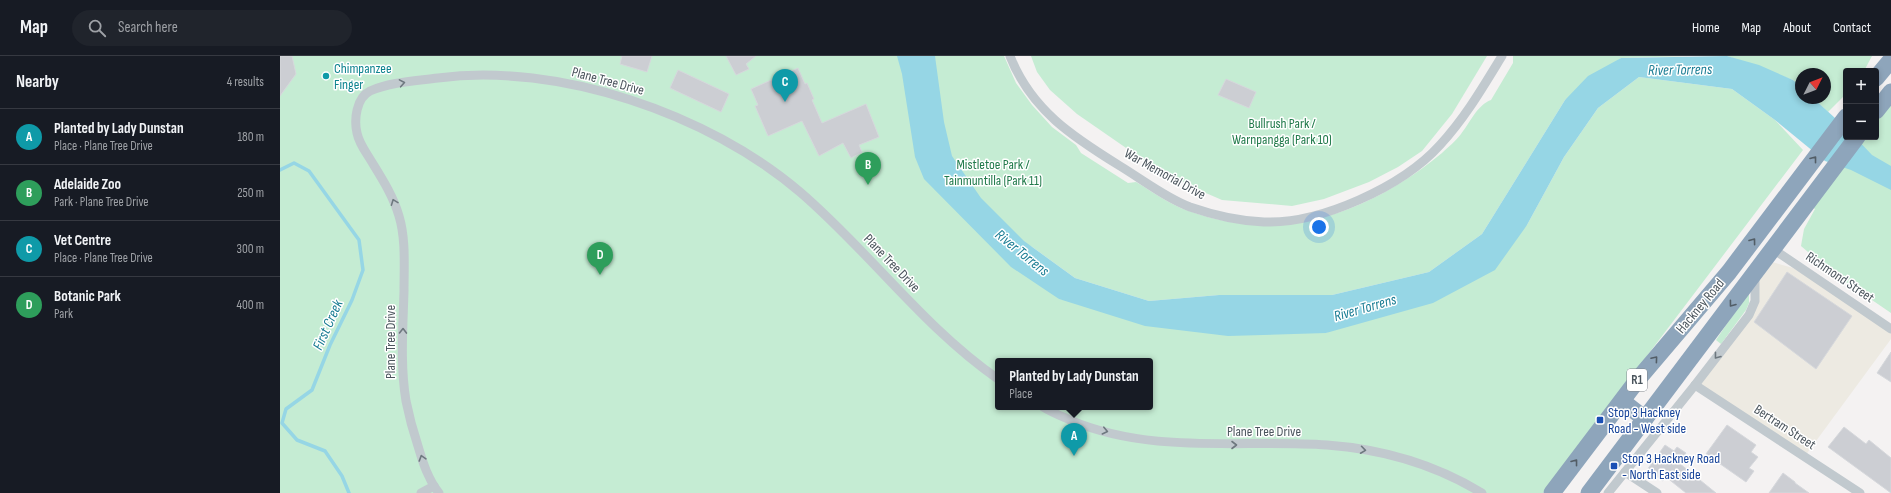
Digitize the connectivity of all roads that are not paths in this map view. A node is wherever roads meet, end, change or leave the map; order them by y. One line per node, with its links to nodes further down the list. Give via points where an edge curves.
1 (1010, 56): 2 (street, War Memorial Drive, via 1036,101 1051,118 1110,159 1189,206 1215,215 1264,222 1308,217 1339,209 1402,176 1440,146 1472,106)
2 (1502, 56)
3 (1884, 56): 5 (highway)
4 (1891, 60): 6 (highway)
5 (1879, 70)
6 (1879, 74)
7 (1891, 92): 8 (highway)
8 (1879, 107)
9 (1843, 121): 12 (highway, Hackney Road / R1, one-way to 9)
10 (1855, 140): 11 (highway, Hackney Road / R1)
11 (1773, 249): 12 (highway); 13 (highway, Hackney Road / R1); 14 (street, Richmond Street)
12 (1729, 272): 17 (highway, Hackney Road / R1, one-way to 12)
13 (1755, 273): 16 (street, one-way to 16, via 1755,300 1749,316); 19 (highway, Hackney Road / R1, one-way to 19)
14 (1891, 329)
15 (995, 377): 21 (street, Plane Tree Drive, one-way to 15, via 424,467 405,398 403,230 392,196 361,144 357,132 358,109 365,95 399,83 451,76 502,76 553,81 609,93 649,106 700,128 752,156 800,192 916,308)
16 (1695, 385): 20 (street); 28 (street, Bertram Street)
17 (1622, 401): 19 (highway); 24 (highway, Hackney Road / R1, one-way to 17)
18 (1050, 410): 23 (street, Plane Tree Drive, one-way to 23, via 1088,427 1141,440 1201,445 1328,445 1382,453 1442,472)
19 (1645, 419): 25 (highway, Hackney Road / R1)
20 (1625, 472): 26 (street); 27 (street)
21 (437, 490): 22 (street)
22 (421, 493)
23 (1482, 493)
24 (1552, 493)
25 (1589, 493)
26 (1608, 493)
27 (1657, 493)
28 (1860, 493)

